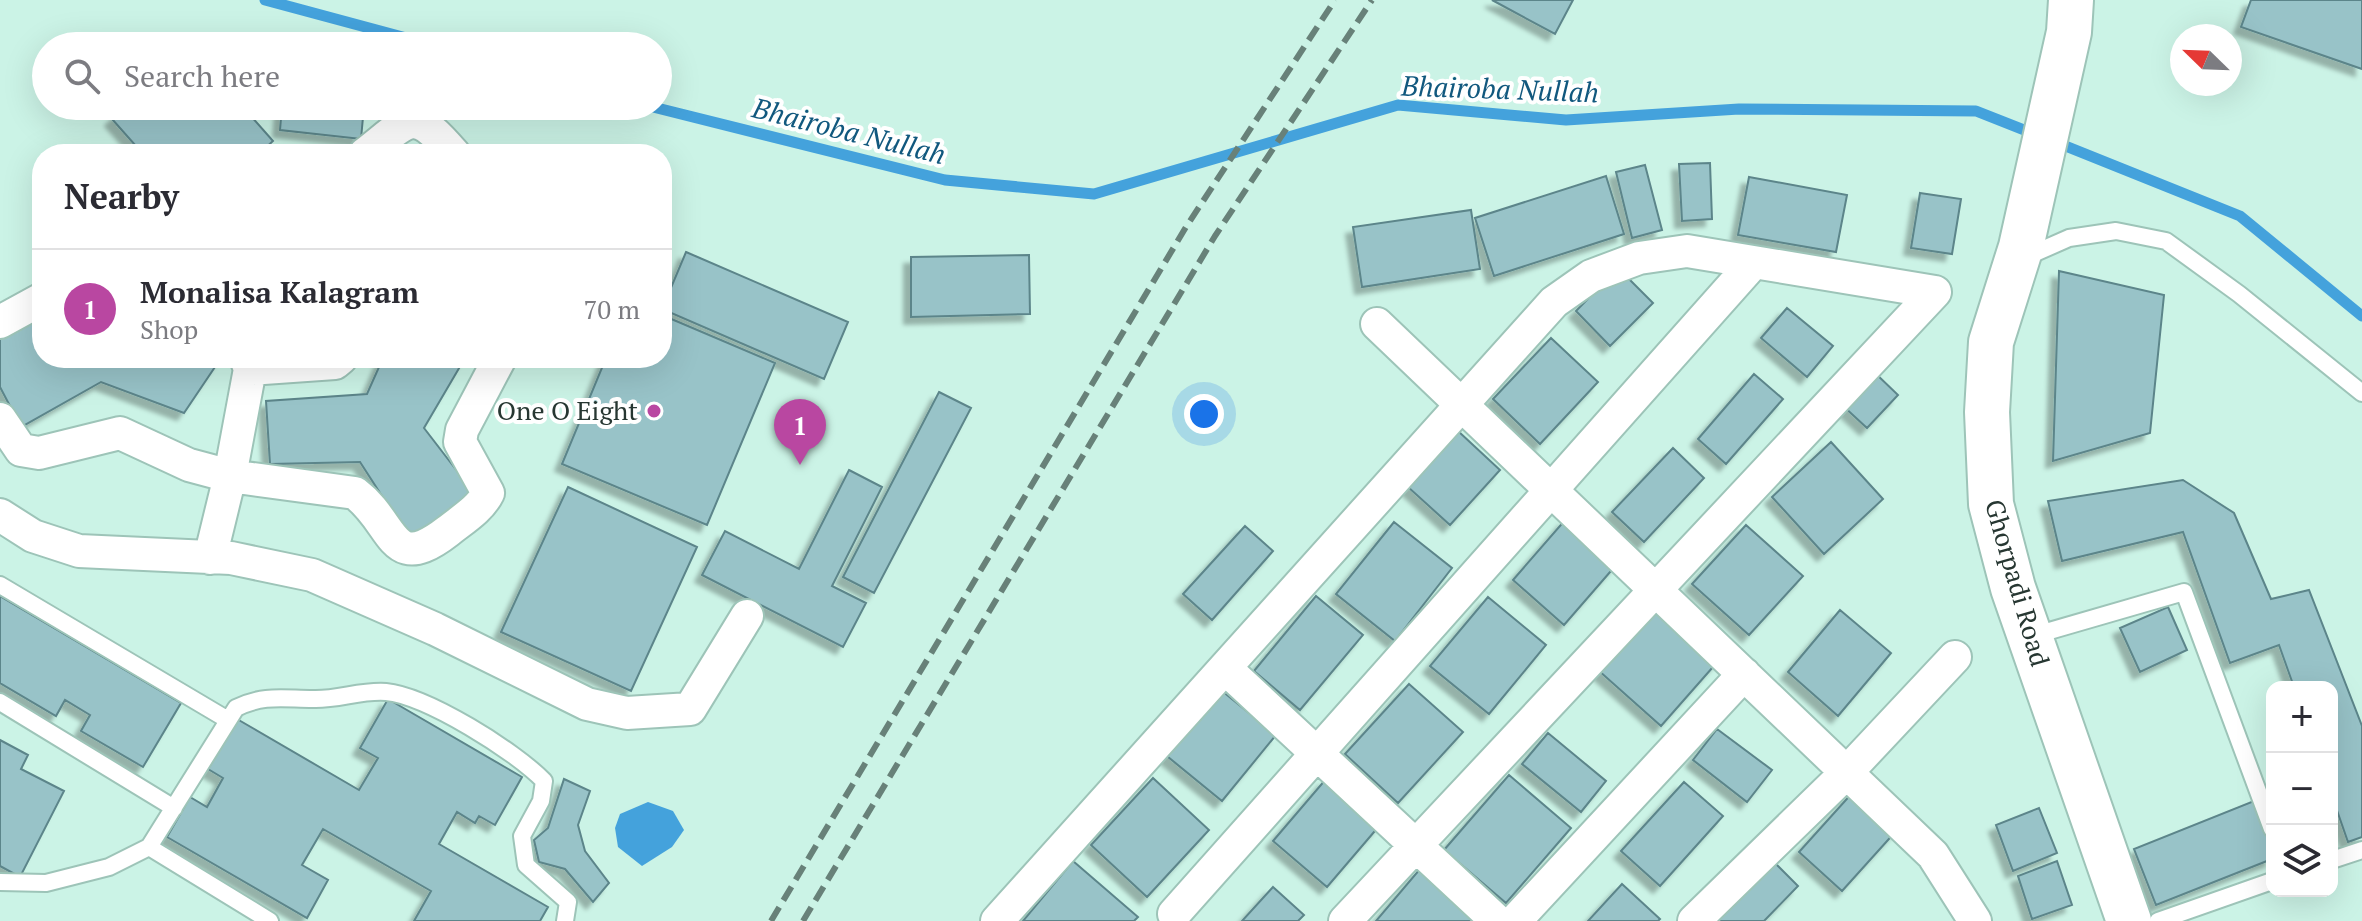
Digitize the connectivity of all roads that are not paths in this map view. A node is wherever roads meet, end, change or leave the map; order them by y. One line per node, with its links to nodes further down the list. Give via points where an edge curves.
1 (2070, 16): 4 (main road, Ghorpadi Road)
2 (378, 144): 3 (street, via 405,122 420,121)
3 (445, 144)
4 (2019, 254): 11 (lane, via 2069,238 2116,231 2166,241); 21 (main road, Ghorpadi Road, via 1991,342 1987,412 1991,504)
5 (1753, 263): 12 (street, via 1687,251 1639,258 1591,276 1554,302); 15 (street); 19 (street, via 1935,292)
6 (32, 304): 7 (street)
7 (0, 322)
8 (1377, 324): 12 (street)
9 (247, 368): 14 (street)
10 (495, 368): 14 (street, via 460,442 488,493 483,503 427,547 410,551 397,543 355,493)
11 (2362, 393)
12 (1462, 404): 15 (street); 23 (street)
13 (0, 419): 14 (street, via 21,450 39,453 120,433 189,465)
14 (230, 476): 17 (street)
15 (1551, 489): 19 (street); 27 (street)
16 (0, 515): 17 (street, via 33,536 79,551)
17 (210, 558): 20 (street, via 312,575 587,704 627,713 690,709)
18 (0, 585): 26 (lane)
19 (1656, 590): 24 (street); 32 (street)
20 (747, 616)
21 (2030, 636): 30 (lane, via 2184,592); 46 (main road, Ghorpadi Road)
22 (1955, 657): 28 (street)
23 (1225, 668): 27 (street); 40 (street)
24 (1744, 674): 28 (street); 43 (street)
25 (0, 702): 29 (lane)
26 (228, 720): 29 (lane); 39 (lane, via 236,708 274,695 316,700 389,692 412,697 488,739 527,763 544,781 541,801 522,836 526,865 568,902)
27 (1315, 753): 32 (street); 37 (street)
28 (1847, 772): 44 (street); 45 (street, via 1933,855)
29 (174, 808): 31 (lane)
30 (2271, 825)
31 (149, 847): 35 (lane, via 109,867 46,883); 38 (lane)
32 (1414, 847): 41 (street); 42 (street)
33 (2362, 850): 34 (lane)
34 (2338, 858)
35 (0, 882)
36 (2266, 883): 47 (lane)
37 (1174, 914)
38 (270, 921)
39 (565, 921)
40 (997, 921)
41 (1345, 921)
42 (1497, 921)
43 (1515, 921)
44 (1694, 921)
45 (1975, 921)
46 (2129, 921)
47 (2158, 921)

